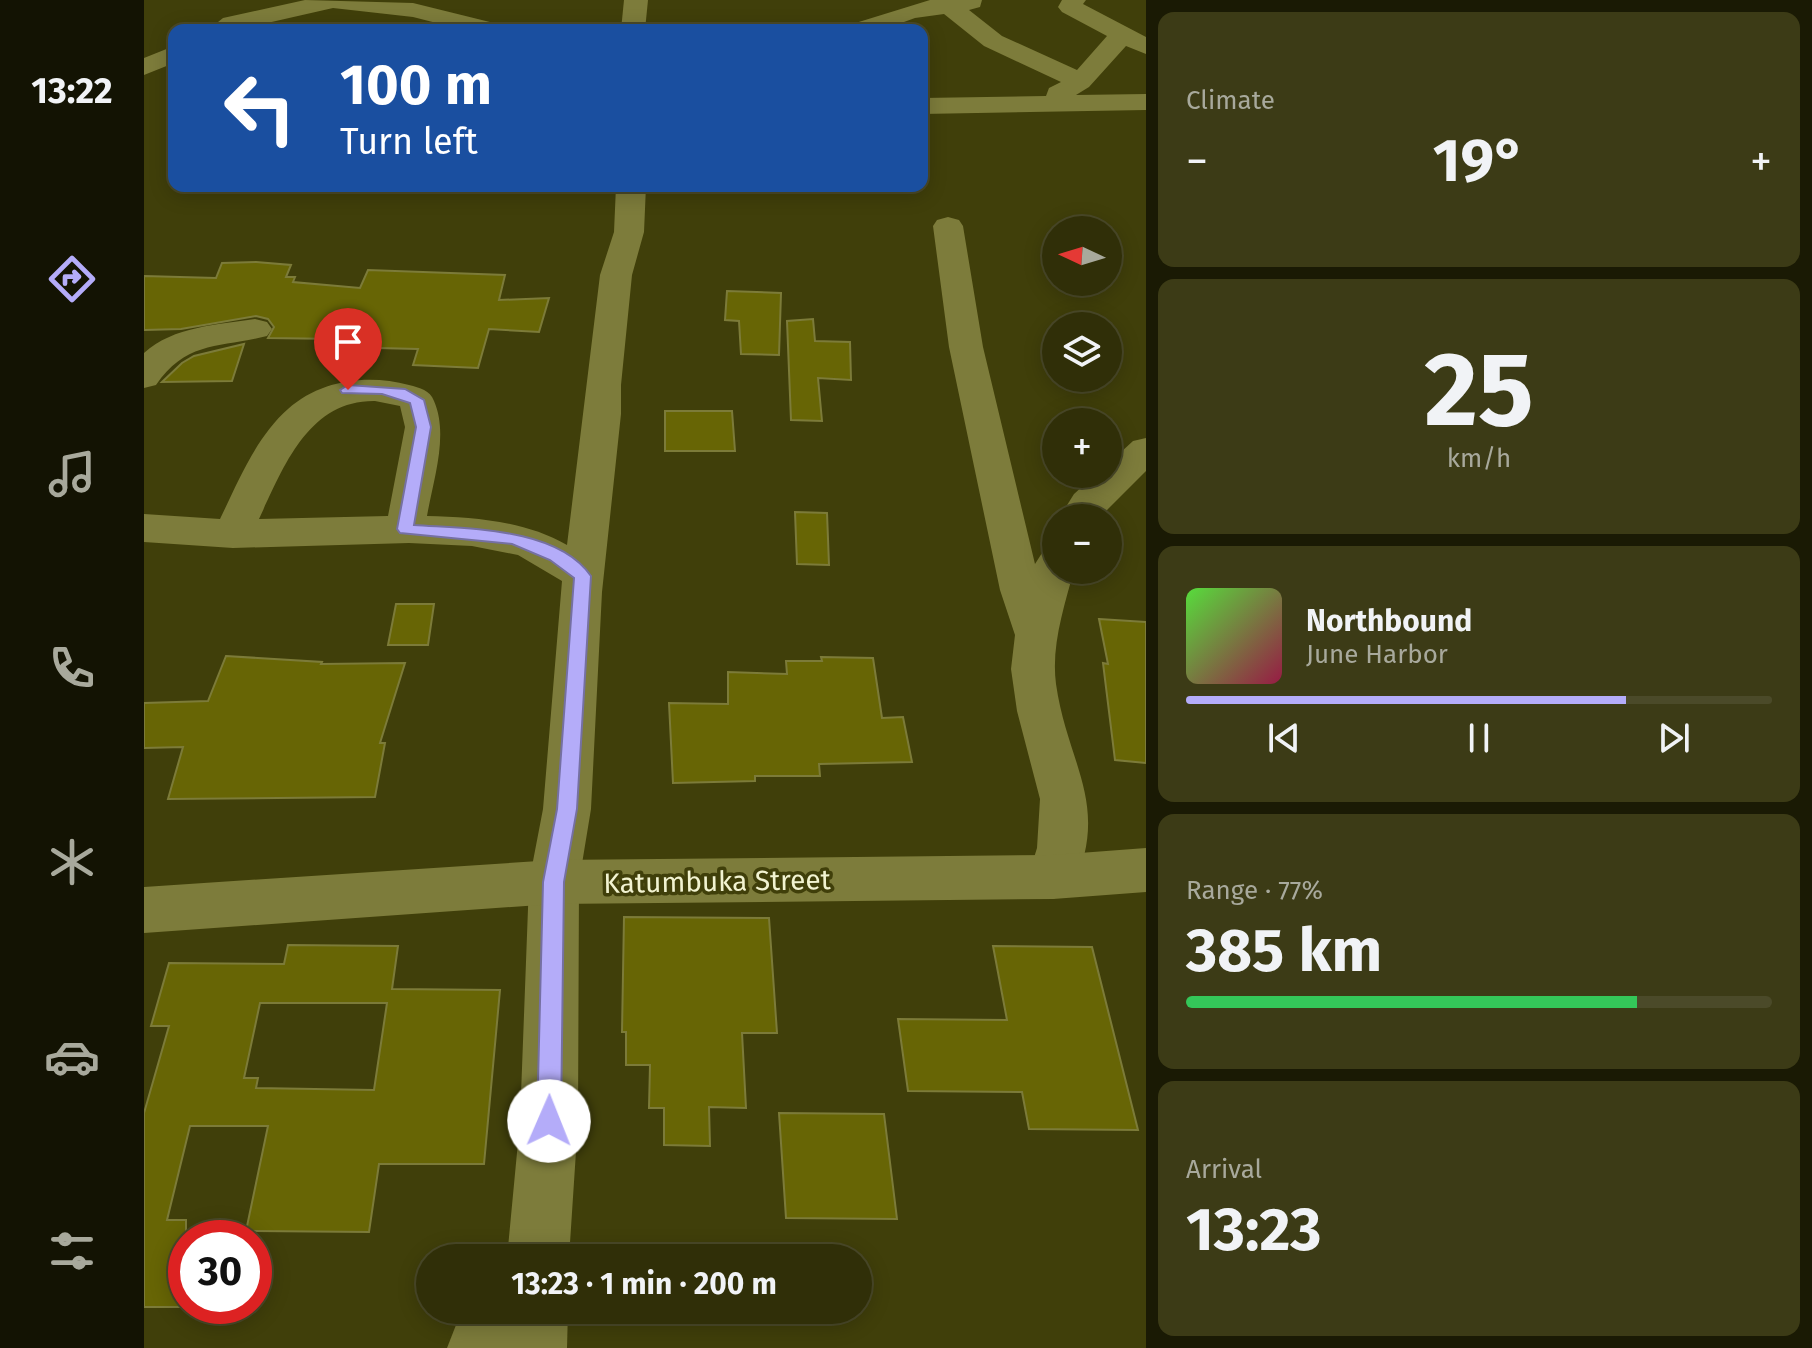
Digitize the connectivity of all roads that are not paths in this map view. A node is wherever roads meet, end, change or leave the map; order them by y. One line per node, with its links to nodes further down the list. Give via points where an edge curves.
1 (636, 0): 7 (street)
2 (985, 0): 4 (street)
3 (1068, 2): 9 (street)
4 (945, 3): 8 (street); 13 (street, via 993,41 1069,54)
5 (230, 24): 6 (street, via 333,1 413,10)
6 (469, 24)
7 (634, 24)
8 (876, 24)
9 (1122, 35): 10 (street); 13 (street)
10 (1146, 47)
11 (168, 57): 12 (street)
12 (144, 67)
13 (1089, 72): 16 (street, via 1072,89)
14 (1146, 102): 16 (street)
15 (928, 106): 16 (street)
16 (1028, 107)
17 (631, 192): 26 (street, via 629,232 616,275)
18 (948, 226): 28 (street, via 966,347 1021,590)
19 (255, 329): 20 (street, via 170,348)
20 (144, 377)
21 (1146, 450): 22 (street)
22 (1087, 504)
23 (144, 528): 25 (street)
24 (405, 529): 25 (street); 25 (street, via 423,427 416,400 382,390 348,390 301,412 273,453); 26 (street, via 514,539 556,556)
25 (233, 534)
26 (583, 576): 31 (street, via 567,809)
27 (1051, 584): 28 (street)
28 (1037, 637): 30 (street, via 1034,682 1067,813 1065,846)
29 (1146, 870): 30 (street, Katumbuka Street)
30 (1053, 877): 31 (street, Katumbuka Street)
31 (554, 882): 32 (street, Katumbuka Street); 33 (street, via 549,1121)
32 (144, 910)
33 (539, 1244)
34 (500, 1324): 36 (street)
35 (536, 1324): 37 (street)
36 (479, 1348)
37 (535, 1348)

